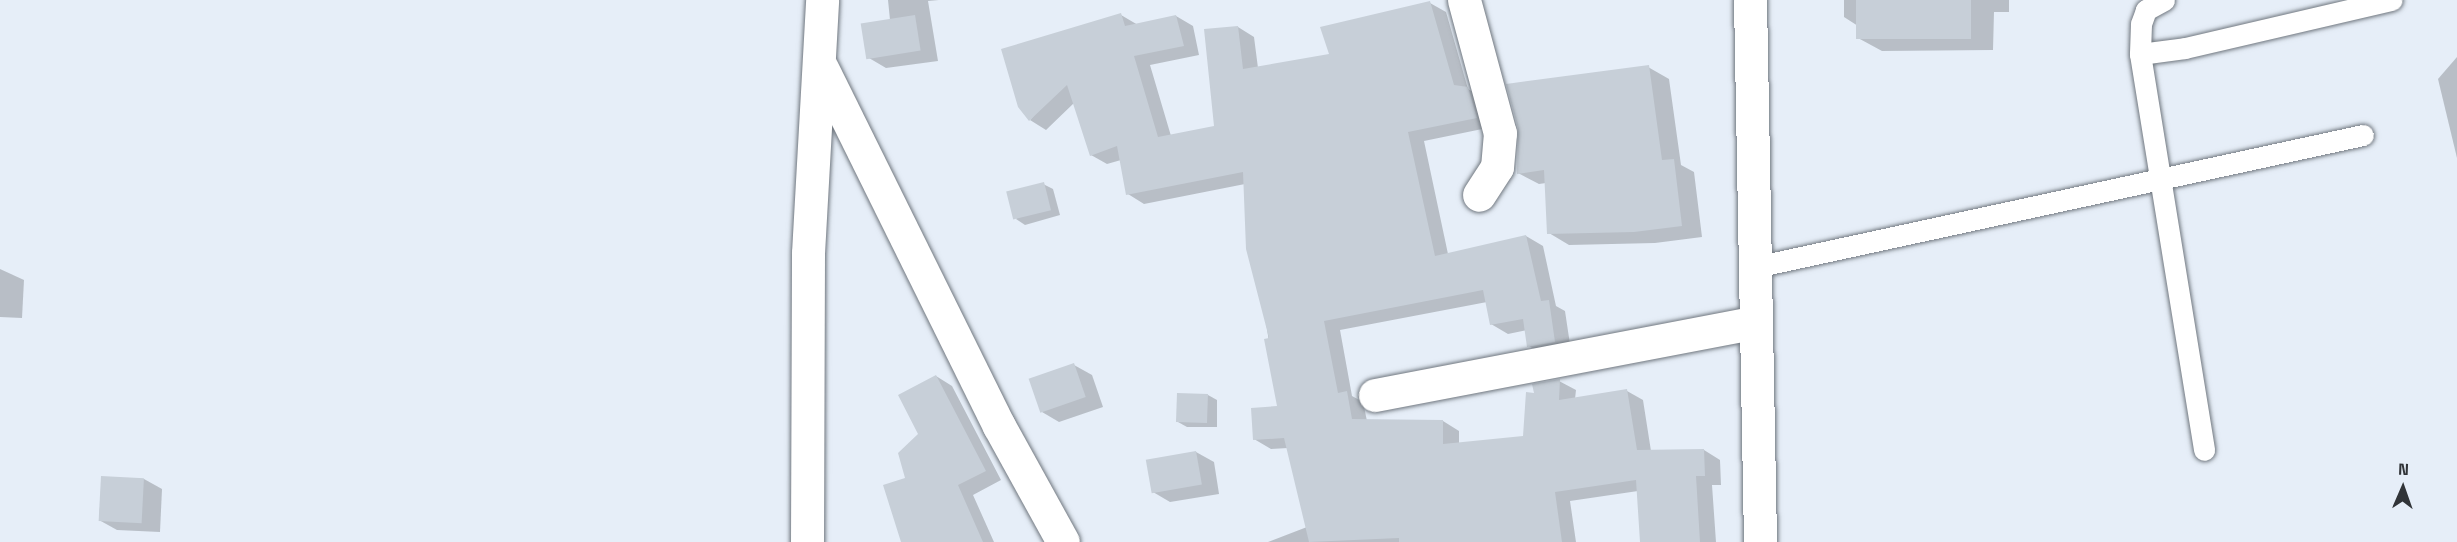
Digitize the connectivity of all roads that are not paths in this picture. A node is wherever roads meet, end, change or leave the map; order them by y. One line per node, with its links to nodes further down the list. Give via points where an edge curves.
1 (822, 0): 7 (street)
2 (1464, 0): 10 (street, via 1500,133 1497,167)
3 (1750, 0): 11 (street)
4 (2164, 0): 6 (lane, via 2146,10 2140,24)
5 (2392, 0): 6 (lane, via 2185,48)
6 (2139, 54): 9 (lane)
7 (821, 67): 15 (street, via 808,253); 16 (street, via 999,426)
8 (2363, 135): 9 (lane)
9 (2162, 180): 11 (lane); 14 (lane)
10 (1479, 195)
11 (1755, 267): 12 (street)
12 (1754, 323): 13 (street); 17 (street)
13 (1375, 395)
14 (2204, 450)
15 (807, 542)
16 (1063, 542)
17 (1760, 542)

